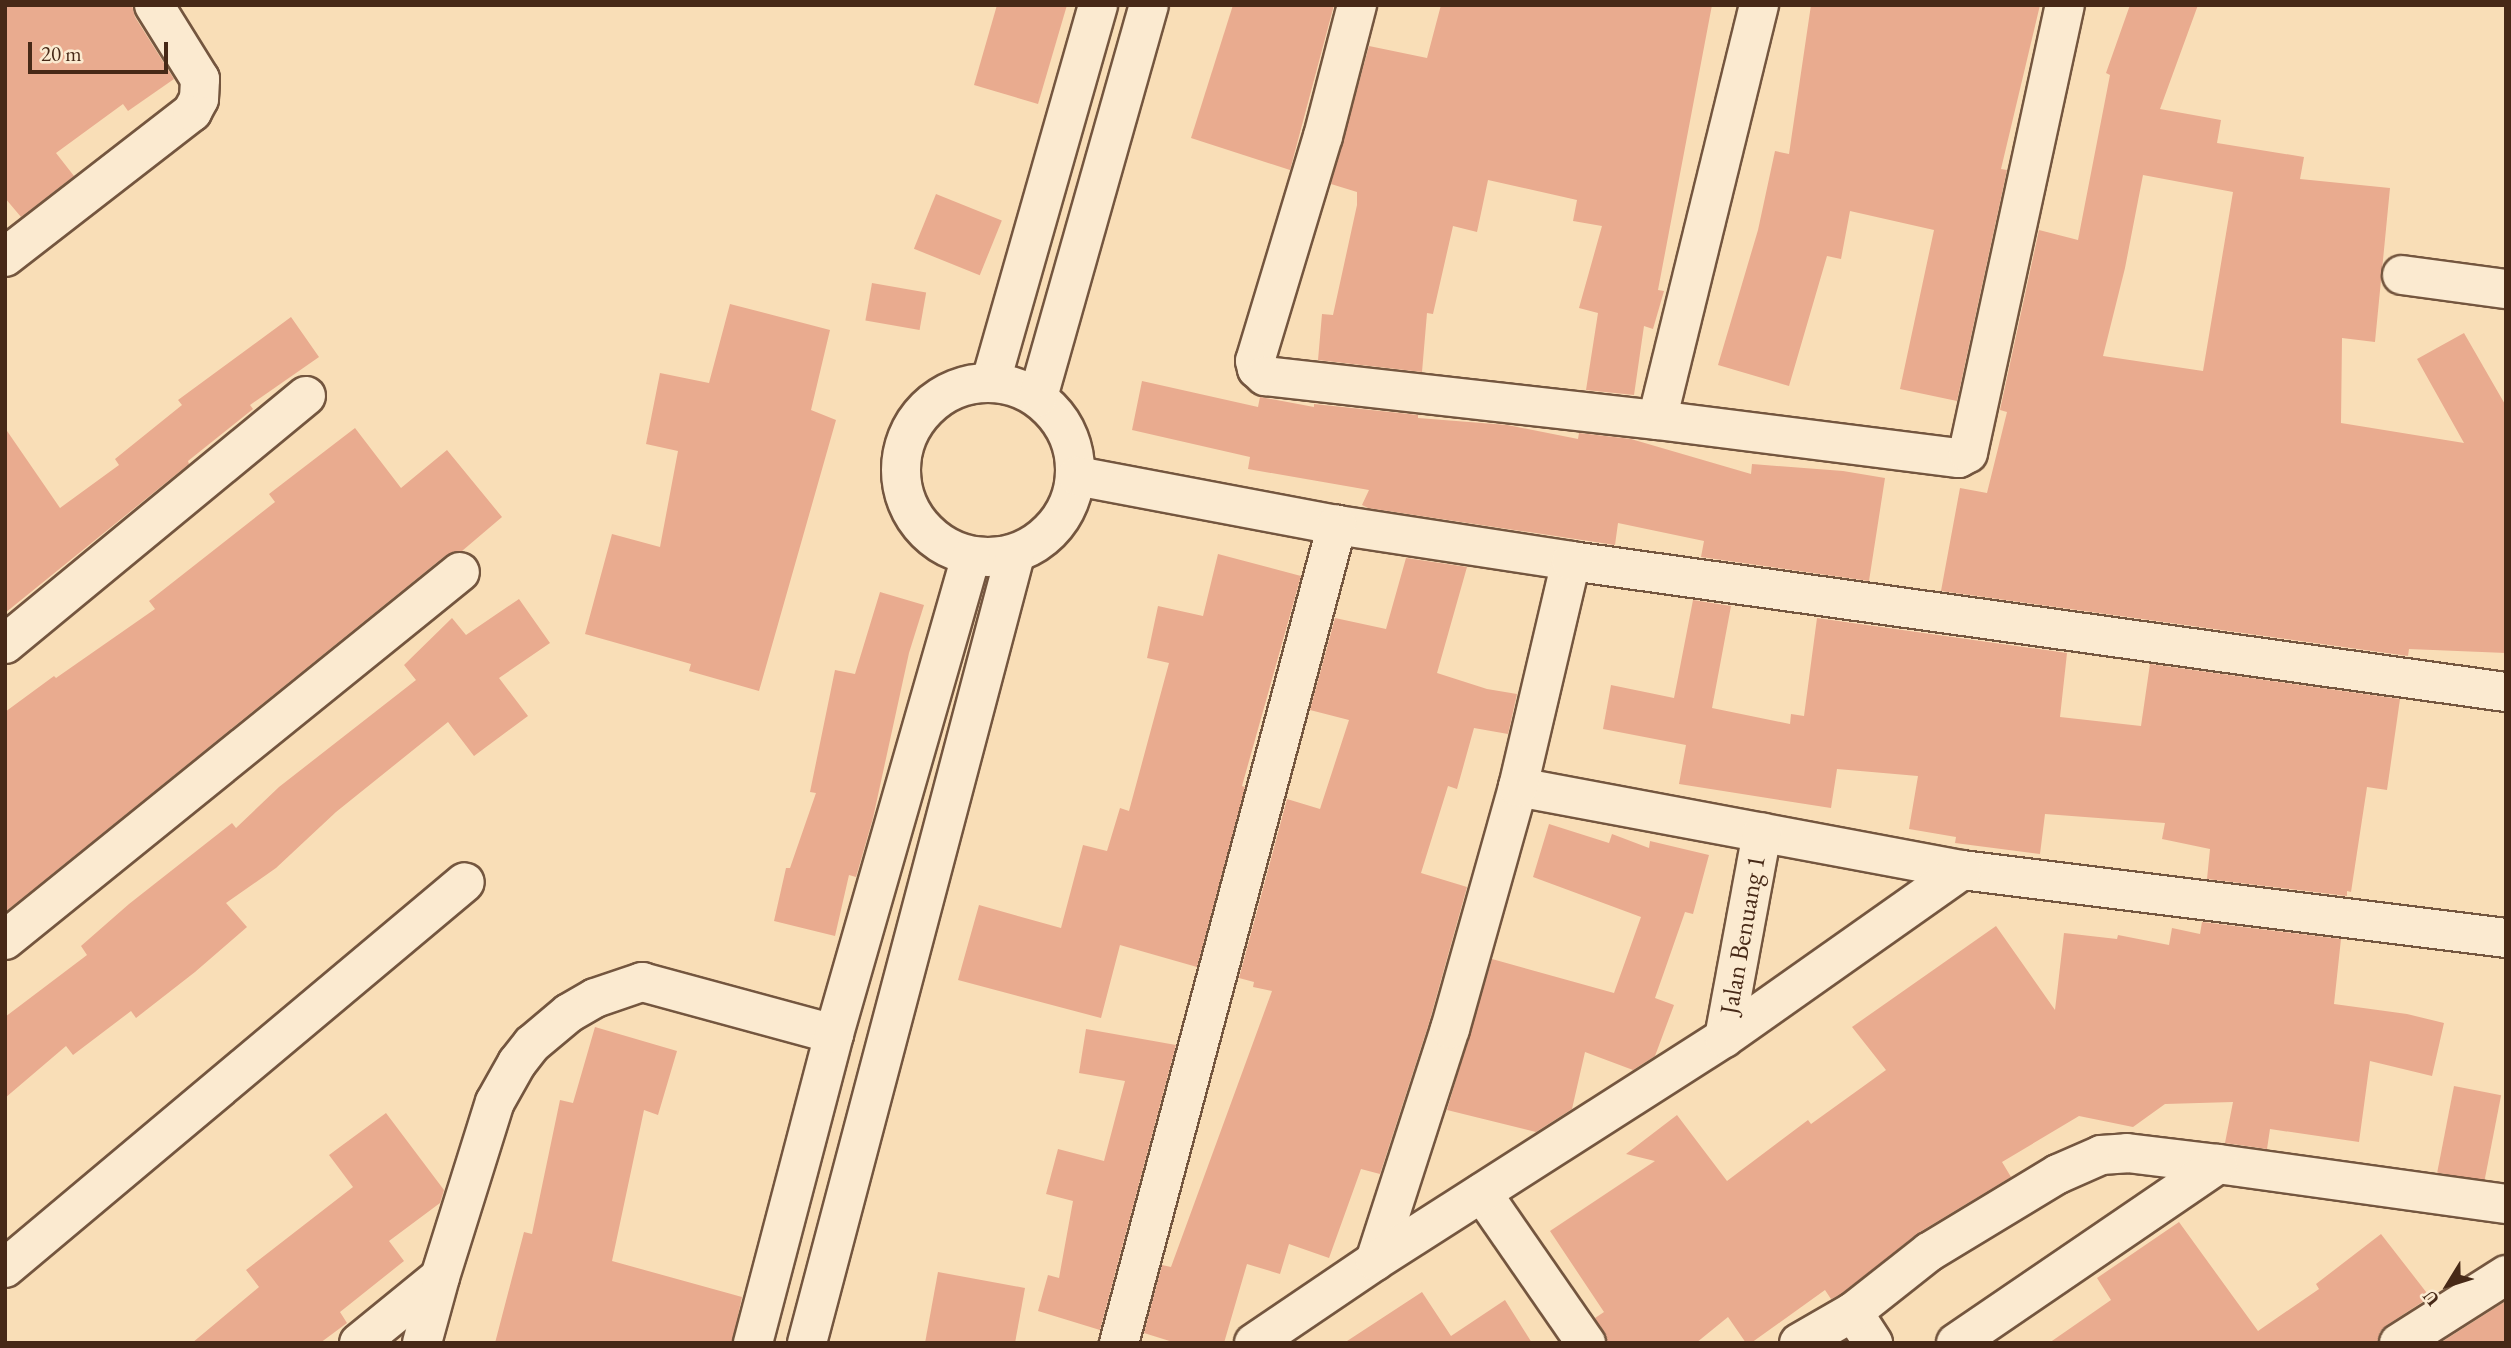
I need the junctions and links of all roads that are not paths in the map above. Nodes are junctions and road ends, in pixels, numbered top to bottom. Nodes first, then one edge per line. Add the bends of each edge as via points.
1 (154, 5) edge
2 (1098, 5) edge
3 (1149, 5) edge
4 (1357, 5) edge
5 (1759, 5) edge
6 (2065, 5) edge
7 (5, 257) edge
8 (2402, 275) dead end
9 (2506, 289) edge
10 (991, 381) junction
11 (306, 396) dead end
12 (1038, 397) junction
13 (1657, 420) junction
14 (1077, 477) junction
15 (1337, 525) junction
16 (1015, 555) junction
17 (971, 557) junction
18 (1571, 561) junction
19 (460, 572) dead end
20 (5, 644) edge
21 (2506, 692) edge
22 (1518, 787) junction
23 (1762, 832) junction
24 (1962, 870) junction
25 (464, 881) dead end
26 (2506, 938) edge
27 (5, 940) edge
28 (834, 1034) junction
29 (1724, 1038) junction
30 (2218, 1164) junction
31 (1482, 1193) junction
32 (2506, 1204) edge
33 (1375, 1261) junction
34 (5, 1268) edge
35 (2506, 1275) edge
36 (440, 1277) junction
37 (1853, 1311) junction
38 (1297, 1331) edge
39 (359, 1343) edge
40 (422, 1343) edge
41 (753, 1343) edge
42 (807, 1343) edge
43 (1119, 1343) edge
44 (1254, 1343) edge
45 (1586, 1343) edge
46 (1799, 1343) edge
47 (1873, 1343) edge
48 (1956, 1343) edge
49 (2399, 1343) edge

1 - 7 street via 200,79 200,99 192,112
2 - 10 street
3 - 12 street
4 - 13 street via 1255,361 1257,369 1265,376
5 - 13 street
6 - 13 street via 1968,453 1959,458
8 - 9 street
10 - 12 street
10 - 17 street via 954,388 923,409 904,441 900,478 911,514 937,542
11 - 20 street
12 - 14 street via 1060,418 1073,446
14 - 15 street
14 - 16 street via 1067,510 1046,538
15 - 18 street
15 - 43 street
16 - 17 street
16 - 42 street
17 - 28 street
18 - 21 street
18 - 22 street
19 - 27 street
22 - 23 street
22 - 33 street via 1450,1029
23 - 24 street
23 - 29 street, Jalan Benuang 1
24 - 26 street
24 - 29 street
25 - 34 street
28 - 36 street via 642,982 595,998 569,1013 532,1044 495,1102
28 - 41 street
29 - 31 street
30 - 32 street
30 - 37 street via 2127,1153 2101,1155 2058,1174 1929,1252
30 - 48 street
31 - 33 street
31 - 45 street
33 - 38 street
35 - 49 street
36 - 39 street
36 - 40 street
37 - 46 street
37 - 47 street
38 - 44 street

